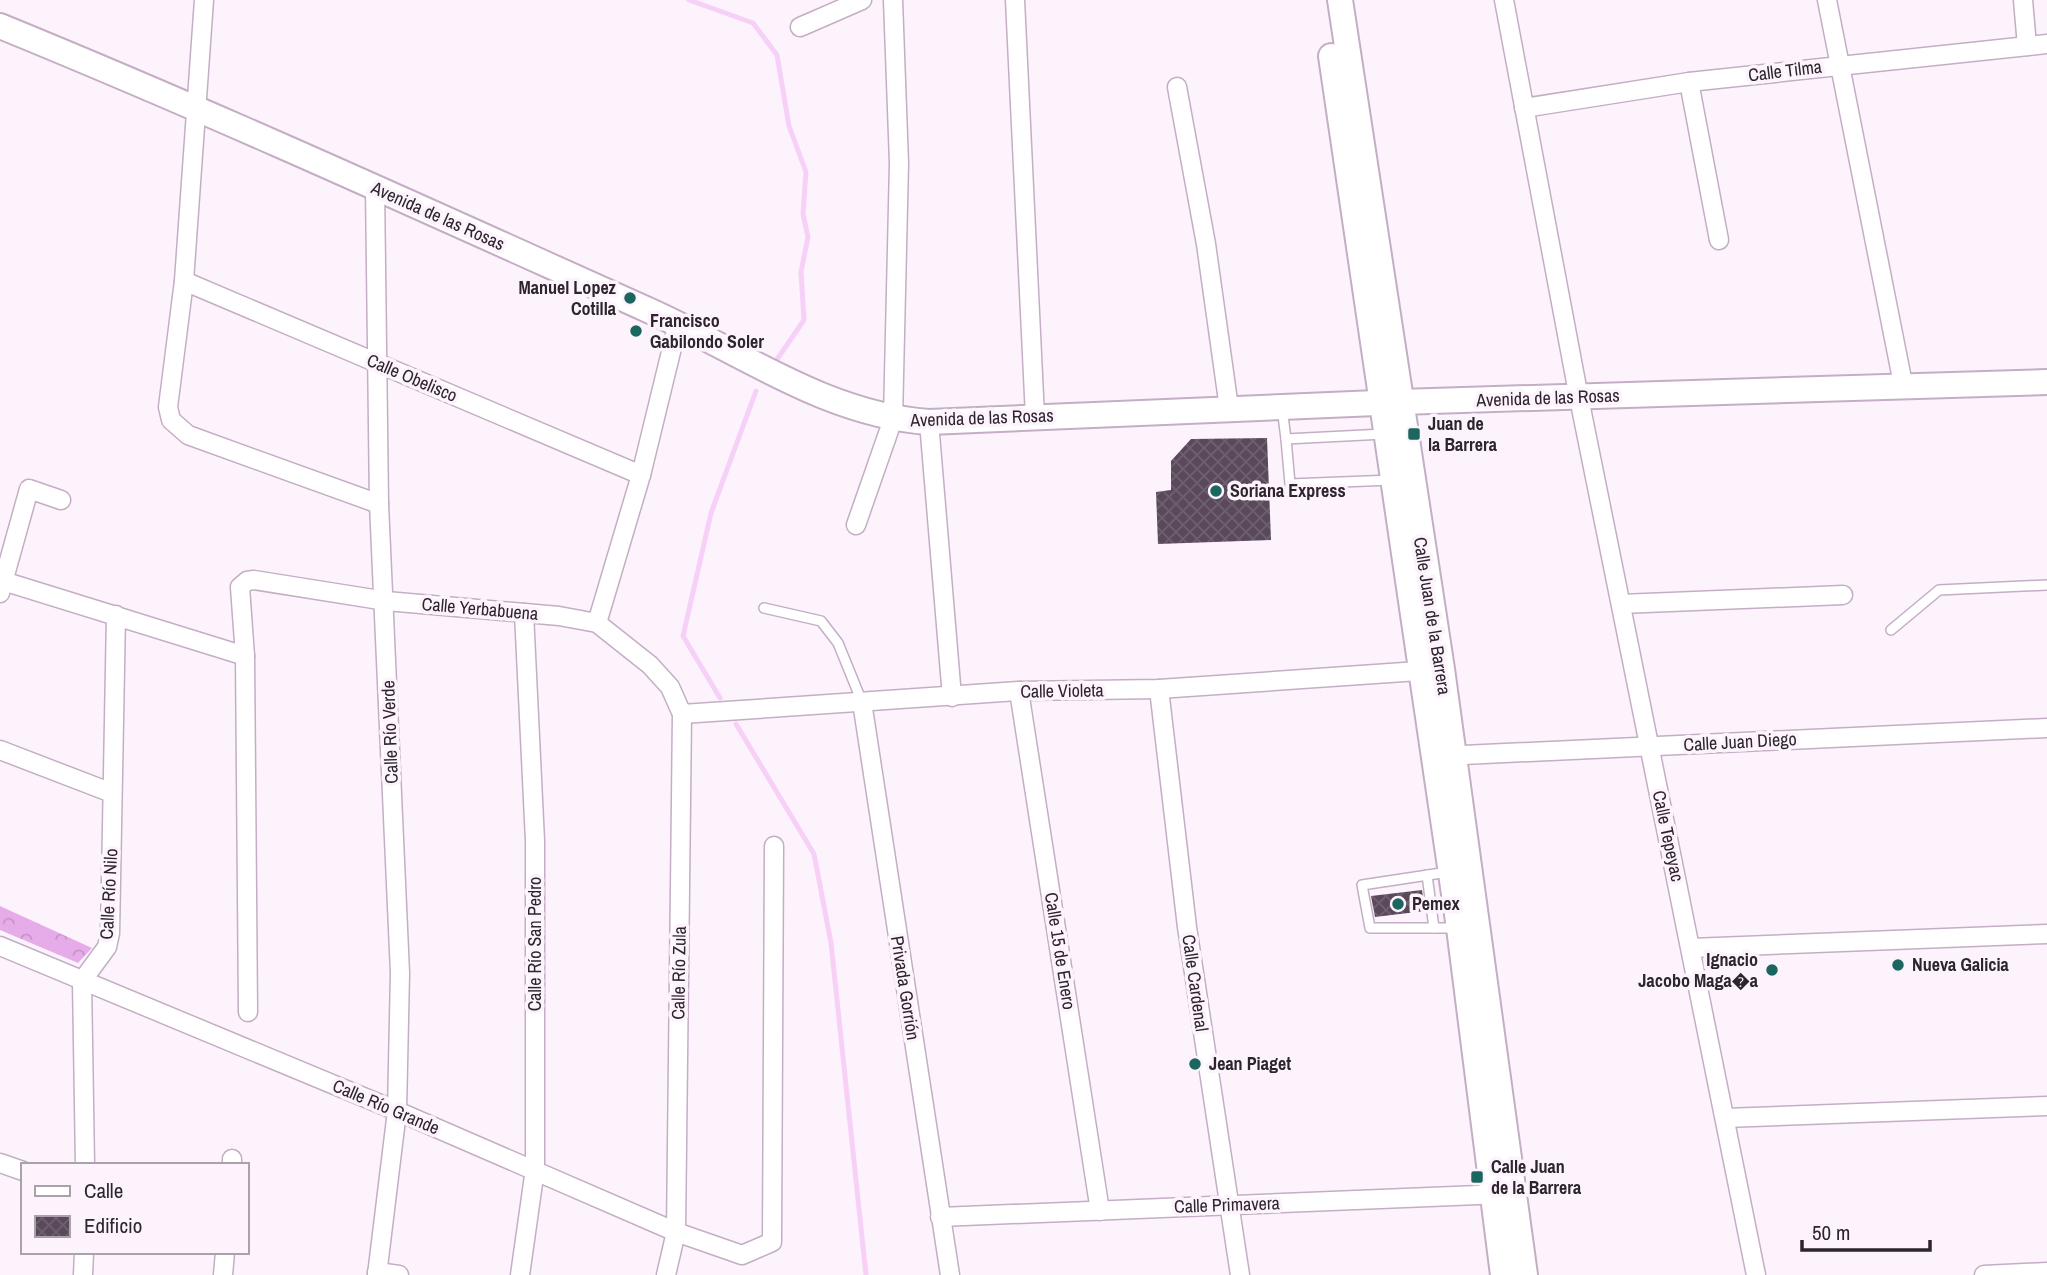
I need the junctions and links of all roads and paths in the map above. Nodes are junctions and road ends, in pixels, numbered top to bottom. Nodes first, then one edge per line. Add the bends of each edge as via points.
1 (204, 0) edge
2 (862, 0) edge
3 (893, 0) edge
4 (1015, 0) edge
5 (1323, 0) edge
6 (1340, 0) edge
7 (1346, 0) edge
8 (1504, 0) edge
9 (1828, 0) edge
10 (2023, 0) edge
11 (0, 26) edge
12 (800, 27) dead end
13 (2047, 44) edge
14 (2027, 46) junction
15 (1839, 65) junction
16 (1689, 82) junction
17 (1177, 87) dead end
18 (198, 107) junction
19 (1524, 108) junction
20 (375, 188) junction
21 (1720, 240) dead end
22 (184, 281) junction
23 (678, 323) junction
24 (377, 363) junction
25 (1903, 384) junction
26 (2046, 385) edge
27 (1579, 398) junction
28 (1389, 402) junction
29 (1282, 406) junction
30 (1230, 408) junction
31 (1035, 416) junction
32 (893, 419) junction
33 (929, 422) junction
34 (1394, 433) junction
35 (1286, 439) junction
36 (641, 475) junction
37 (1402, 480) junction
38 (61, 500) dead end
39 (379, 504) junction
40 (856, 525) dead end
41 (1, 584) edge
42 (2047, 585) edge
43 (1843, 596) dead end
44 (386, 601) junction
45 (1621, 604) junction
46 (764, 608) dead end
47 (524, 613) junction
48 (116, 615) junction
49 (597, 623) junction
50 (1891, 630) dead end
51 (245, 656) junction
52 (1432, 670) junction
53 (1159, 689) junction
54 (1019, 691) junction
55 (952, 697) junction
56 (862, 702) junction
57 (682, 714) junction
58 (2047, 728) edge
59 (1649, 746) junction
60 (0, 750) edge
61 (1443, 756) junction
62 (112, 793) junction
63 (774, 846) dead end
64 (1450, 883) junction
65 (1434, 928) junction
66 (1459, 928) junction
67 (2047, 934) edge
68 (0, 947) edge
69 (1690, 948) junction
70 (82, 981) junction
71 (248, 1012) dead end
72 (2047, 1106) edge
73 (397, 1111) junction
74 (1724, 1118) junction
75 (0, 1163) edge
76 (85, 1163) edge
77 (21, 1170) edge
78 (535, 1170) junction
79 (1502, 1194) junction
80 (1227, 1205) junction
81 (1100, 1211) junction
82 (940, 1217) junction
83 (677, 1232) junction
84 (84, 1254) edge
85 (225, 1254) edge
86 (2047, 1272) edge
87 (377, 1273) edge
88 (83, 1275) edge
89 (223, 1275) edge
90 (399, 1275) edge
91 (520, 1275) edge
92 (666, 1275) edge
93 (950, 1275) edge
94 (1240, 1275) edge
95 (1503, 1275) edge
96 (1525, 1275) edge
97 (1756, 1275) edge
98 (1984, 1275) edge

1 - 18 street
2 - 12 street
3 - 32 street via 900,163
4 - 31 street
5 - 28 street, Calle Juan de la Barrera
6 - 7 lane
6 - 28 street, Calle Juan de la Barrera
8 - 19 street, Calle Tepeyac
9 - 15 street
10 - 14 street
11 - 18 street, Avenida de las Rosas
13 - 14 street, Calle Tilma
14 - 15 street, Calle Tilma
15 - 16 street, Calle Tilma
15 - 25 street
16 - 19 street, Calle Tilma
16 - 21 street
17 - 30 street
18 - 20 street, Avenida de las Rosas
18 - 22 street
19 - 27 street, Calle Tepeyac
20 - 23 street, Avenida de las Rosas
20 - 24 street, Calle Río Verde
22 - 24 street, Calle Obelisco
22 - 39 street via 168,407 177,429
23 - 32 street, Avenida de las Rosas via 838,403
23 - 36 street
24 - 36 street, Calle Obelisco
24 - 39 street, Calle Río Verde
25 - 26 street, Avenida de las Rosas
25 - 27 street, Avenida de las Rosas
27 - 28 street, Avenida de las Rosas
27 - 45 street, Calle Tepeyac
28 - 29 street, Avenida de las Rosas
28 - 34 street, Calle Juan de la Barrera
29 - 30 street, Avenida de las Rosas
29 - 35 lane
30 - 31 street, Avenida de las Rosas
31 - 33 street, Avenida de las Rosas
32 - 33 street, Avenida de las Rosas
32 - 40 street
33 - 55 street
34 - 35 lane
34 - 37 street, Calle Juan de la Barrera
35 - 37 lane via 1290,484
36 - 49 street
37 - 52 street, Calle Juan de la Barrera
38 - 41 street via 29,489
39 - 44 street, Calle Río Verde
41 - 48 street
42 - 50 lane via 1939,590
43 - 45 street
44 - 47 street, Calle Yerbabuena
44 - 51 street, Calle Yerbabuena via 247,581 240,587
44 - 73 street, Calle Río Verde via 400,973
45 - 59 street, Calle Tepeyac
46 - 56 lane via 821,621 838,643
47 - 49 street, Calle Yerbabuena
47 - 78 street, Calle Río San Pedro via 535,841
48 - 51 street
48 - 62 street, Calle Río Nilo
49 - 57 street via 650,665 670,687
51 - 71 street
52 - 53 street, Calle Violeta
52 - 61 street, Calle Juan de la Barrera
53 - 54 street, Calle Violeta
53 - 80 street, Calle Cardenal
54 - 55 street, Calle Violeta
54 - 81 street, Calle 15 de Enero
55 - 56 street, Calle Violeta
56 - 57 street, Calle Violeta
56 - 82 street, Privada Gorrión
57 - 83 street, Calle Río Zula
58 - 59 street, Calle Juan Diego
59 - 61 street, Calle Juan Diego
59 - 69 street, Calle Tepeyac
60 - 62 street
61 - 64 street, Calle Juan de la Barrera
62 - 70 street, Calle Río Nilo via 110,933 107,947
63 - 83 street, Calle Río Grande via 772,1242 742,1255
64 - 65 lane
64 - 65 lane via 1362,885 1370,929
64 - 66 street, Calle Juan de la Barrera
64 - 79 street, Calle Juan de la Barrera
65 - 66 lane
66 - 79 street, Calle Juan de la Barrera
67 - 69 street
68 - 70 street, Calle Río Grande
69 - 74 street, Calle Tepeyac
70 - 73 street, Calle Río Grande
70 - 76 street
72 - 74 street
73 - 78 street, Calle Río Grande
73 - 87 street, Calle Río Verde
74 - 97 street, Calle Tepeyac
75 - 77 street
78 - 83 street, Calle Río Grande
78 - 91 street, Calle Río San Pedro
79 - 80 street, Calle Primavera
79 - 95 street, Calle Juan de la Barrera
79 - 96 street, Calle Juan de la Barrera
80 - 81 street, Calle Primavera
80 - 94 street, Calle Cardenal
81 - 82 street, Calle Primavera
82 - 93 street, Privada Gorrión
83 - 92 street, Calle Río Zula
84 - 88 street
85 - 89 street
86 - 98 street
87 - 90 street

